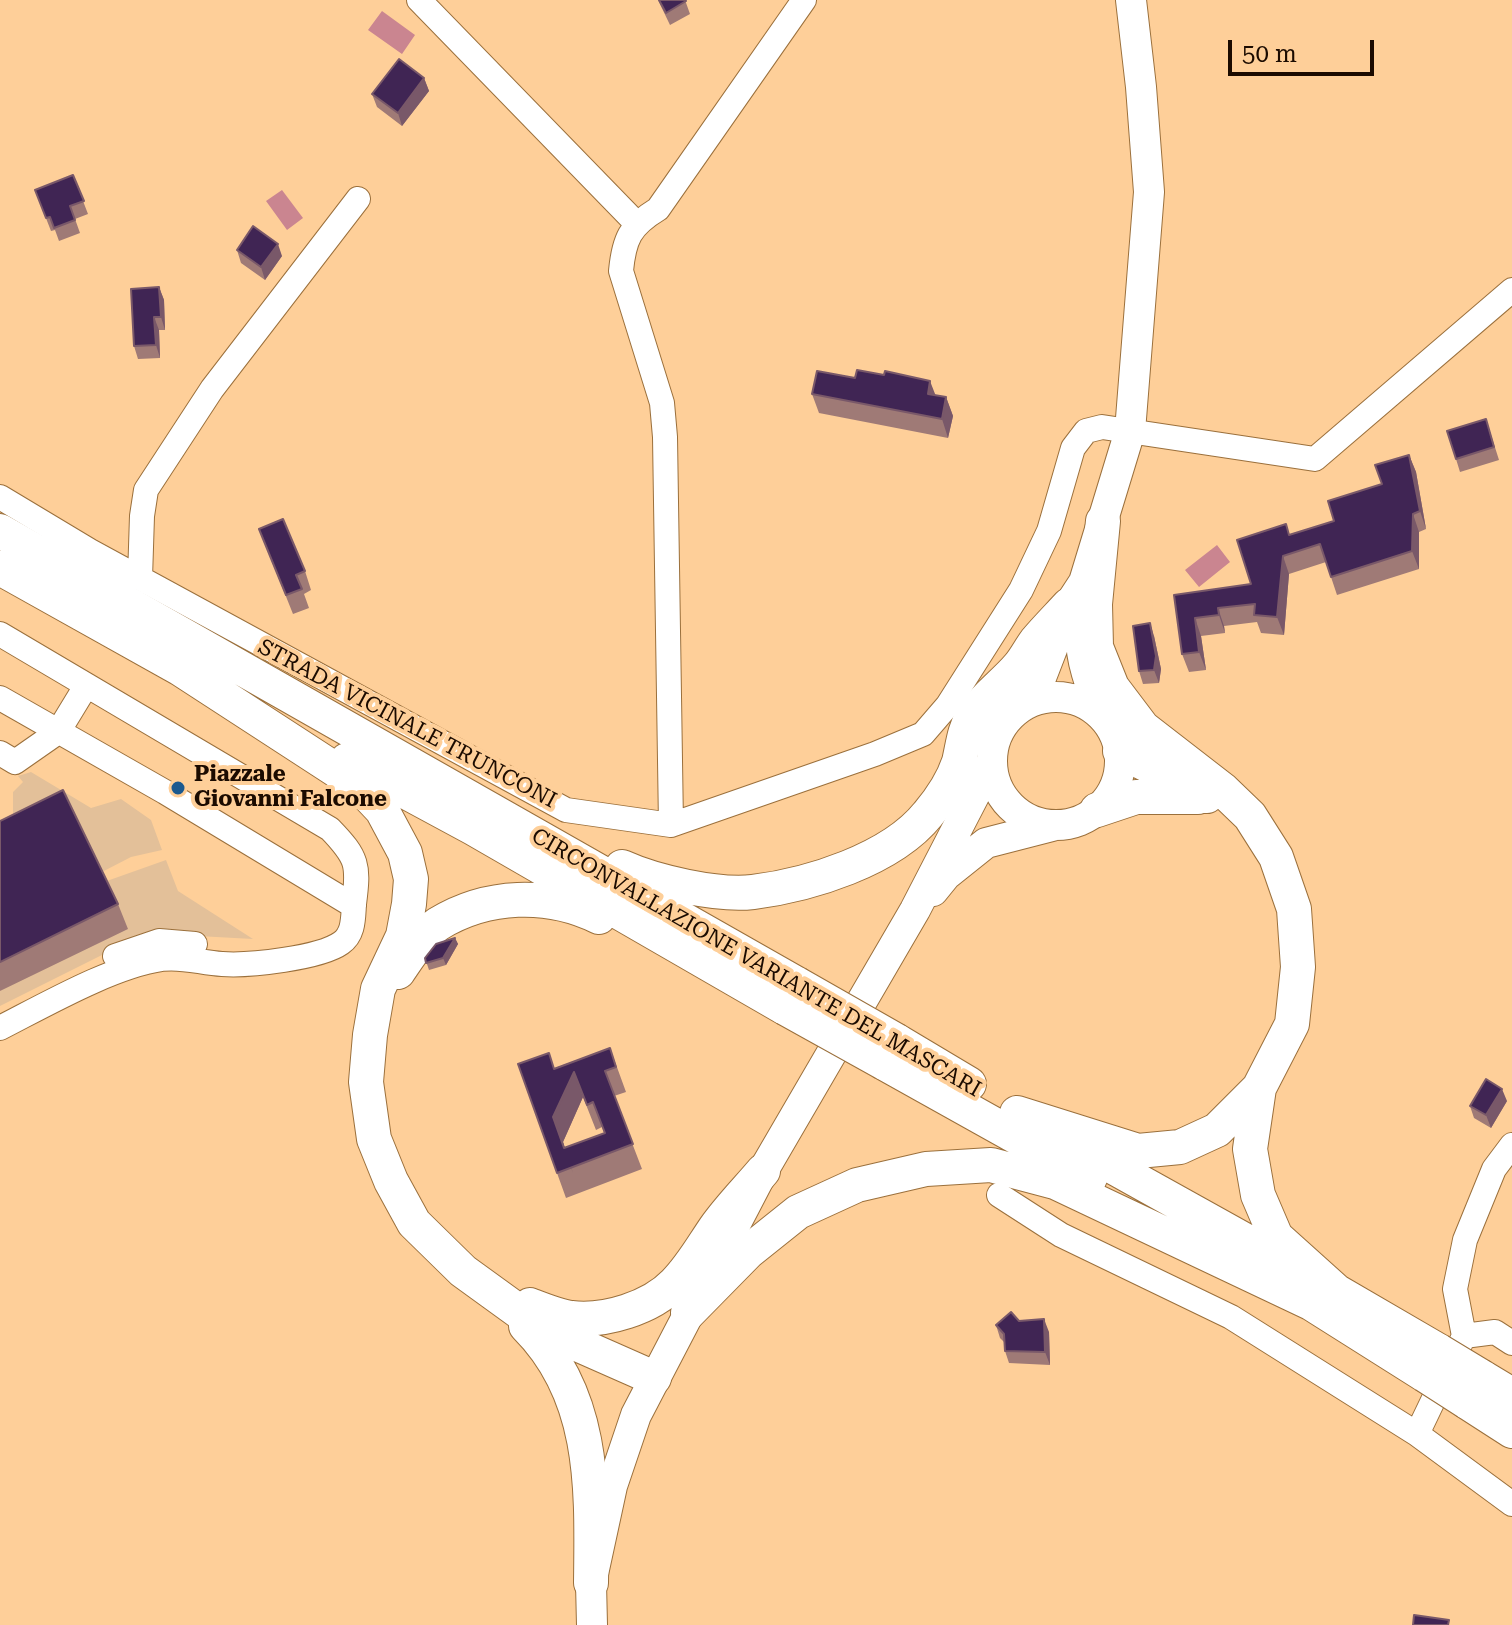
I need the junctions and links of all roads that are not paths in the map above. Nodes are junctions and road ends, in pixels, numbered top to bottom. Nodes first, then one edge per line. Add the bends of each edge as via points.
1 (419, 0) edge
2 (804, 0) edge
3 (1131, 0) edge
4 (358, 199) dead end
5 (636, 223) junction
6 (1512, 290) edge
7 (1130, 431) junction
8 (0, 497) edge
9 (1103, 521) junction
10 (0, 531) edge
11 (0, 568) edge
12 (140, 578) junction
13 (1076, 593) junction
14 (0, 597) edge
15 (87, 618) junction
16 (0, 634) edge
17 (176, 666) junction
18 (86, 686) junction
19 (0, 698) edge
20 (1023, 706) junction
21 (1103, 716) junction
22 (58, 732) junction
23 (1120, 751) junction
24 (0, 753) edge
25 (992, 761) junction
26 (1214, 800) junction
27 (479, 804) junction
28 (1097, 810) junction
29 (671, 825) junction
30 (1059, 825) junction
31 (1276, 857) junction
32 (354, 906) junction
33 (915, 910) junction
34 (352, 930) junction
35 (791, 996) junction
36 (0, 1011) edge
37 (375, 1014) junction
38 (0, 1028) edge
39 (891, 1052) junction
40 (1259, 1088) junction
41 (1017, 1113) junction
42 (1512, 1145) edge
43 (763, 1171) junction
44 (999, 1195) dead end
45 (489, 1289) junction
46 (1328, 1300) junction
47 (688, 1313) junction
48 (1512, 1343) edge
49 (1443, 1354) junction
50 (654, 1378) junction
51 (1474, 1389) junction
52 (1512, 1395) edge
53 (1512, 1431) edge
54 (1417, 1434) junction
55 (1512, 1504) edge
56 (591, 1583) junction
57 (592, 1625) edge

1 - 5 street
2 - 5 street via 658,209
3 - 7 main road via 1149,192
4 - 12 street via 212,389 146,490
5 - 29 street via 621,271 662,403
6 - 7 street via 1315,459
7 - 9 main road
7 - 29 street, STRADA VICINALE TRUNCONI via 1086,431 1073,448 1049,531 1021,590 948,705 923,734
8 - 12 street, STRADA VICINALE TRUNCONI
9 - 13 main road
9 - 31 highway via 1096,647 1112,687 1143,728 1250,816
10 - 27 highway, CIRCONVALLAZIONE VARIANTE DEL MASCARI
11 - 15 highway, CIRCONVALLAZIONE VARIANTE DEL MASCARI
12 - 29 street, STRADA VICINALE TRUNCONI via 566,810
13 - 20 main road via 1044,671
13 - 21 main road via 1080,645
13 - 27 highway via 971,718 959,762 927,816 858,864 750,892 680,886 633,872
14 - 15 highway
15 - 17 highway, CIRCONVALLAZIONE VARIANTE DEL MASCARI
16 - 18 street
17 - 35 highway, CIRCONVALLAZIONE VARIANTE DEL MASCARI
17 - 37 highway via 336,770 366,793 395,832 411,879 409,904 403,936 378,989
18 - 22 street
18 - 32 street via 330,829 348,847 358,873
19 - 22 street
20 - 21 main road via 1061,697 1083,702
20 - 25 main road via 1000,730
21 - 23 main road
22 - 24 street via 15,762
22 - 32 street
23 - 26 highway
23 - 28 main road via 1119,777
25 - 30 main road via 999,789 1018,812
25 - 33 main road
26 - 28 highway via 1136,797
26 - 31 highway
27 - 35 highway, CIRCONVALLAZIONE VARIANTE DEL MASCARI
28 - 30 main road
30 - 33 main road via 986,843 946,875
31 - 40 highway via 1294,909 1298,967 1292,1024
32 - 34 street
33 - 43 main road
34 - 36 street via 255,949 159,941 54,982
34 - 38 street via 342,943 271,962 164,958 135,965
35 - 37 highway via 581,909 526,898 478,905 436,925 394,978
35 - 39 highway, CIRCONVALLAZIONE VARIANTE DEL MASCARI, bridge
37 - 45 highway via 366,1082 382,1161 420,1230
39 - 41 highway, CIRCONVALLAZIONE VARIANTE DEL MASCARI
39 - 46 highway, CIRCONVALLAZIONE VARIANTE DEL MASCARI
40 - 41 highway via 1217,1130 1180,1147 1138,1151
40 - 46 highway via 1250,1149 1258,1195 1276,1237
41 - 46 highway, CIRCONVALLAZIONE VARIANTE DEL MASCARI
42 - 49 street via 1494,1169 1465,1240
43 - 45 highway via 673,1285 633,1309 593,1319 570,1318
43 - 47 main road
44 - 54 street via 1061,1235 1231,1317
45 - 50 highway via 543,1329
45 - 56 highway via 546,1346 582,1423 592,1516
46 - 47 highway via 1055,1182 991,1165 926,1169 857,1185 798,1212 748,1252
46 - 49 highway, CIRCONVALLAZIONE VARIANTE DEL MASCARI
47 - 50 main road
48 - 49 street via 1495,1332
49 - 51 highway, CIRCONVALLAZIONE VARIANTE DEL MASCARI, bridge
49 - 54 street
50 - 56 main road via 623,1450
51 - 52 highway, CIRCONVALLAZIONE VARIANTE DEL MASCARI
51 - 53 highway, CIRCONVALLAZIONE VARIANTE DEL MASCARI
54 - 55 street
56 - 57 main road

